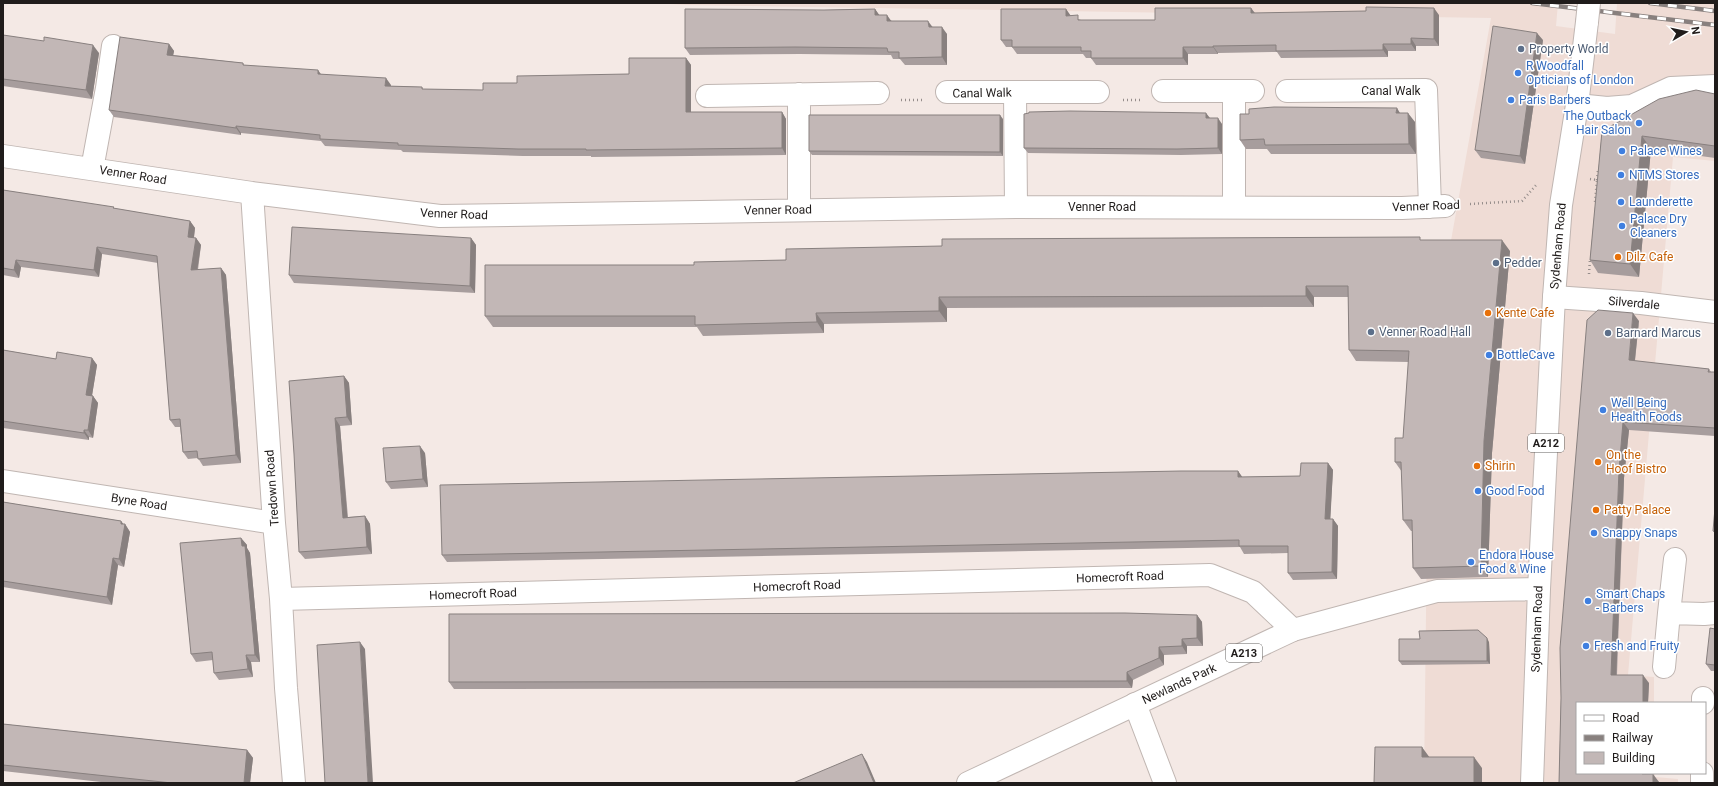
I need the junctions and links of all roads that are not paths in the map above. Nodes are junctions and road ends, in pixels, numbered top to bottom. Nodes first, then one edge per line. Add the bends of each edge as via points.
1 (1588, 13) edge
2 (113, 46) dead end
3 (1715, 86) edge
4 (1163, 91) road end
5 (1287, 91) dead end
6 (947, 92) road end
7 (1015, 92) junction
8 (1098, 92) road end
9 (798, 94) junction
10 (878, 94) road end
11 (707, 96) dead end
12 (1577, 105) junction
13 (3, 156) edge
14 (92, 169) junction
15 (252, 193) junction
16 (1234, 206) junction
17 (1438, 206) joint
18 (1016, 207) junction
19 (799, 210) junction
20 (1554, 297) junction
21 (1715, 312) edge
22 (3, 481) edge
23 (274, 523) junction
24 (1675, 559) dead end
25 (1539, 588) junction
26 (281, 599) junction
27 (1669, 613) junction
28 (1715, 613) edge
29 (1293, 630) junction
30 (1664, 667) dead end
31 (1135, 704) junction
32 (294, 783) edge
33 (968, 783) edge
34 (1165, 783) edge
35 (1532, 783) edge

1 - 12 street, Sydenham Road / A212
2 - 14 street
3 - 12 street via 1671,88 1632,106 1607,108
4 - 16 street via 1244,91
5 - 17 street, Canal Walk via 1426,90
6 - 7 street, Canal Walk
7 - 8 street, Canal Walk
7 - 18 street
9 - 10 street
9 - 11 street
9 - 19 street
12 - 20 street, Sydenham Road / A212 via 1561,205
13 - 14 street, Venner Road
14 - 15 street, Venner Road
15 - 19 street, Venner Road via 440,216
15 - 23 street, Tredown Road
16 - 17 street, Venner Road
16 - 18 street, Venner Road
18 - 19 street, Venner Road
20 - 21 street, Silverdale
20 - 25 street, Sydenham Road / A212
22 - 23 street, Byne Road
23 - 26 street, Tredown Road
24 - 27 street
25 - 29 street, Newlands Park / A213 via 1437,592
25 - 35 street, Sydenham Road / A212
26 - 29 street, Homecroft Road via 1210,575 1253,592
26 - 32 street, Tredown Road
27 - 28 street
27 - 30 street
29 - 31 street, Newlands Park / A213
31 - 33 street, Newlands Park / A213
31 - 34 street

